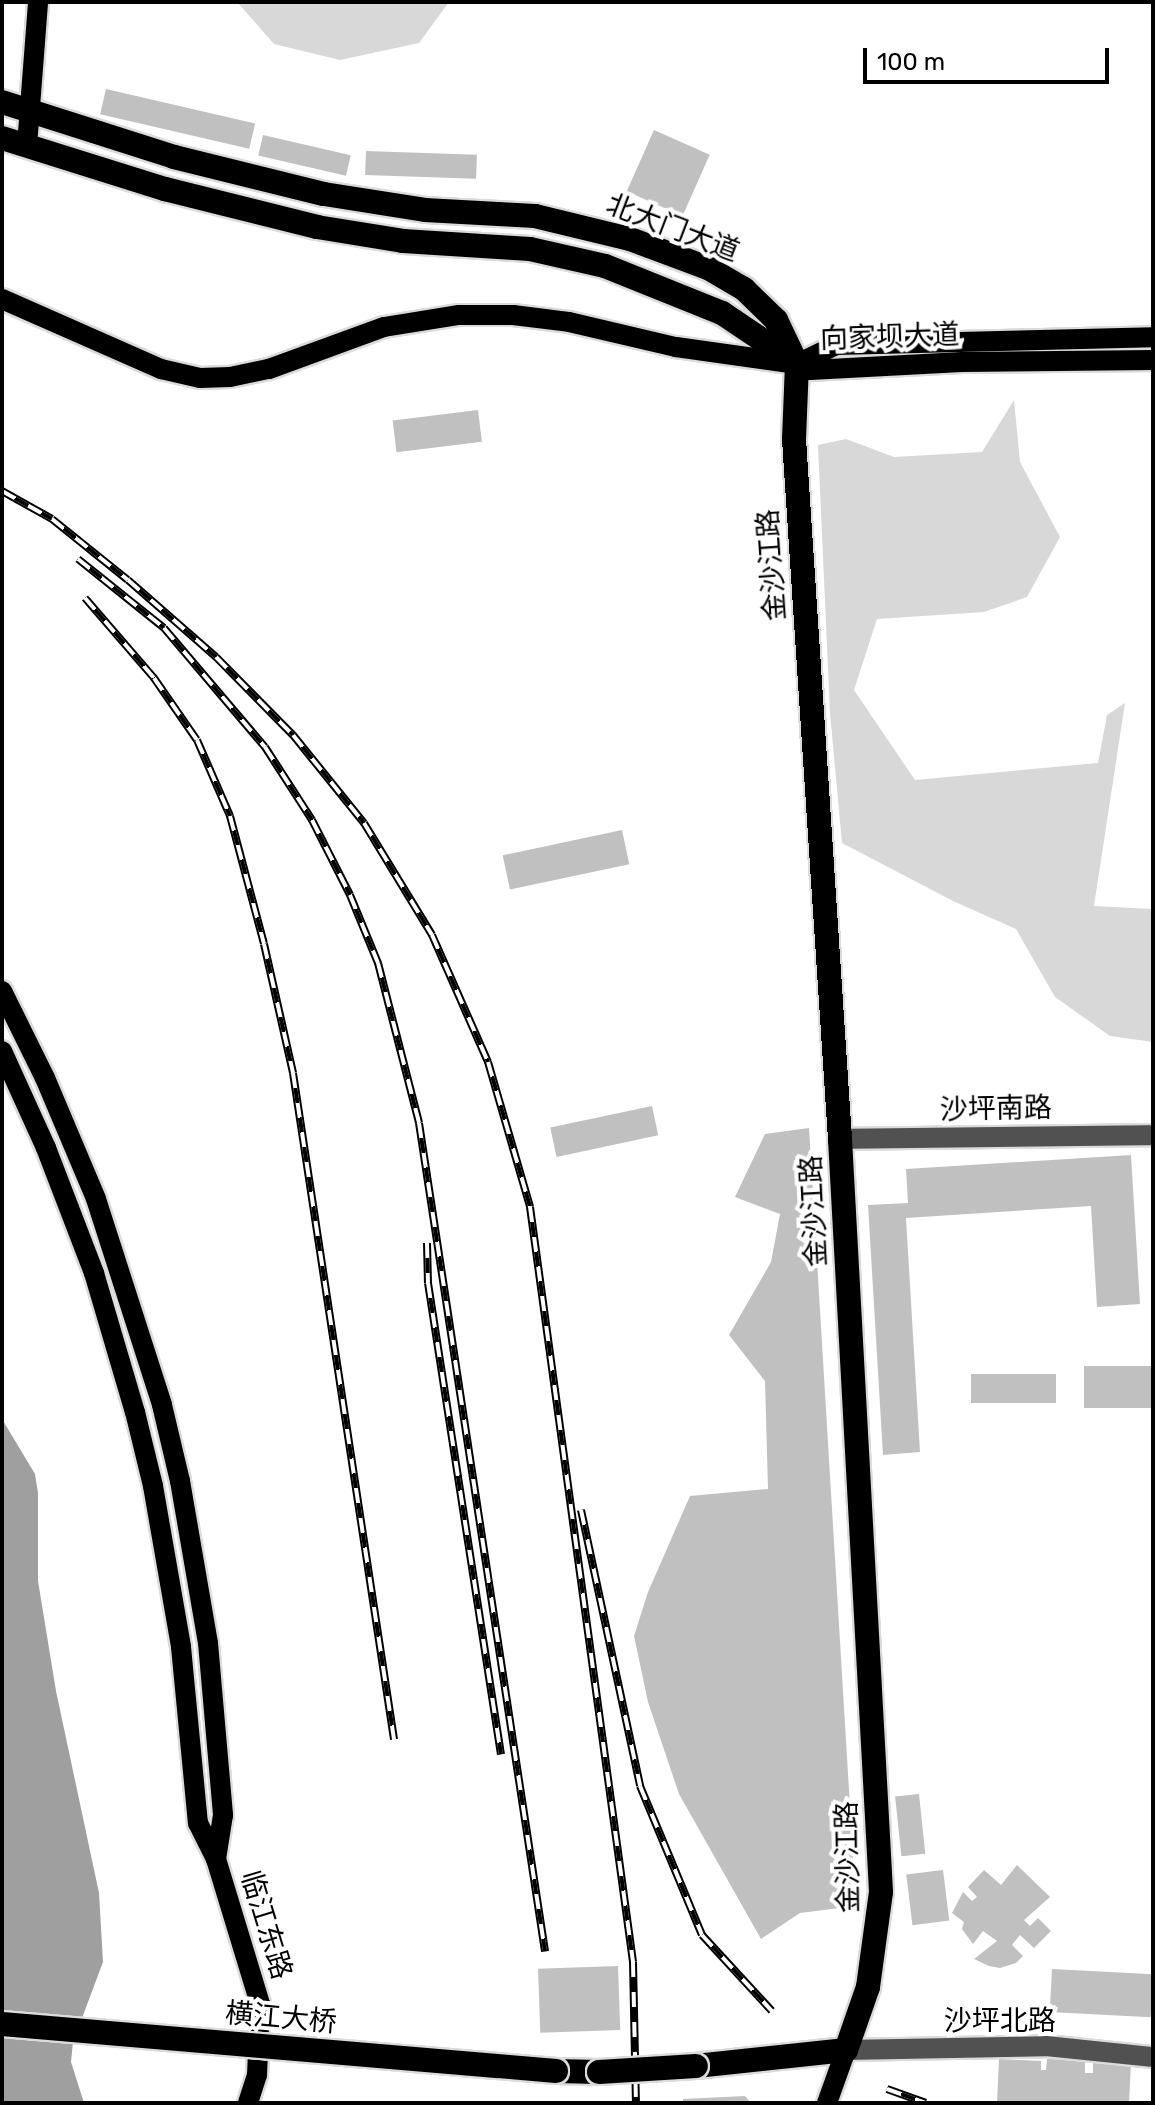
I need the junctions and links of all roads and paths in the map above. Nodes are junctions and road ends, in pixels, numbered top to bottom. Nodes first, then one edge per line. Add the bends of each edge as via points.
1 (38, 2) edge
2 (2, 102) edge
3 (30, 112) junction
4 (2, 138) edge
5 (27, 146) junction
6 (2, 299) edge
7 (1153, 337) edge
8 (1153, 360) edge
9 (797, 364) junction
10 (2, 991) edge
11 (2, 1051) edge
12 (1153, 1135) edge
13 (840, 1139) junction
14 (216, 1859) junction
15 (2, 2024) edge
16 (846, 2050) junction
17 (1153, 2057) edge
18 (248, 2103) edge
19 (827, 2103) edge

1 - 3 main road
2 - 3 highway, 北大门大道
3 - 5 main road
3 - 9 highway, 北大门大道 via 174,157 324,194 425,210 535,216 630,239 708,268 744,289 776,320
4 - 5 highway, 北大门大道
5 - 9 highway, 北大门大道 via 165,189 317,227 412,242 530,249 590,262 711,307
6 - 9 main road via 135,359 192,377 255,373 384,327 459,315 569,322 676,347
7 - 9 main road, 向家坝大道 via 836,345
8 - 9 main road, 向家坝大道 via 810,370
9 - 13 highway, 金沙江路 via 794,439
10 - 14 main road via 96,1199 162,1405 208,1643 223,1815
11 - 14 main road, 临江东路 via 71,1209 135,1412 181,1647 198,1823
12 - 13 street, 沙坪南路
13 - 16 highway, 金沙江路 via 881,1882 873,1966
14 - 18 main road, 临江东路 via 260,2004 257,2075
15 - 16 highway, 横江大桥, bridge via 556,2071 696,2066
16 - 17 street, 沙坪北路 via 1046,2046
16 - 19 main road

